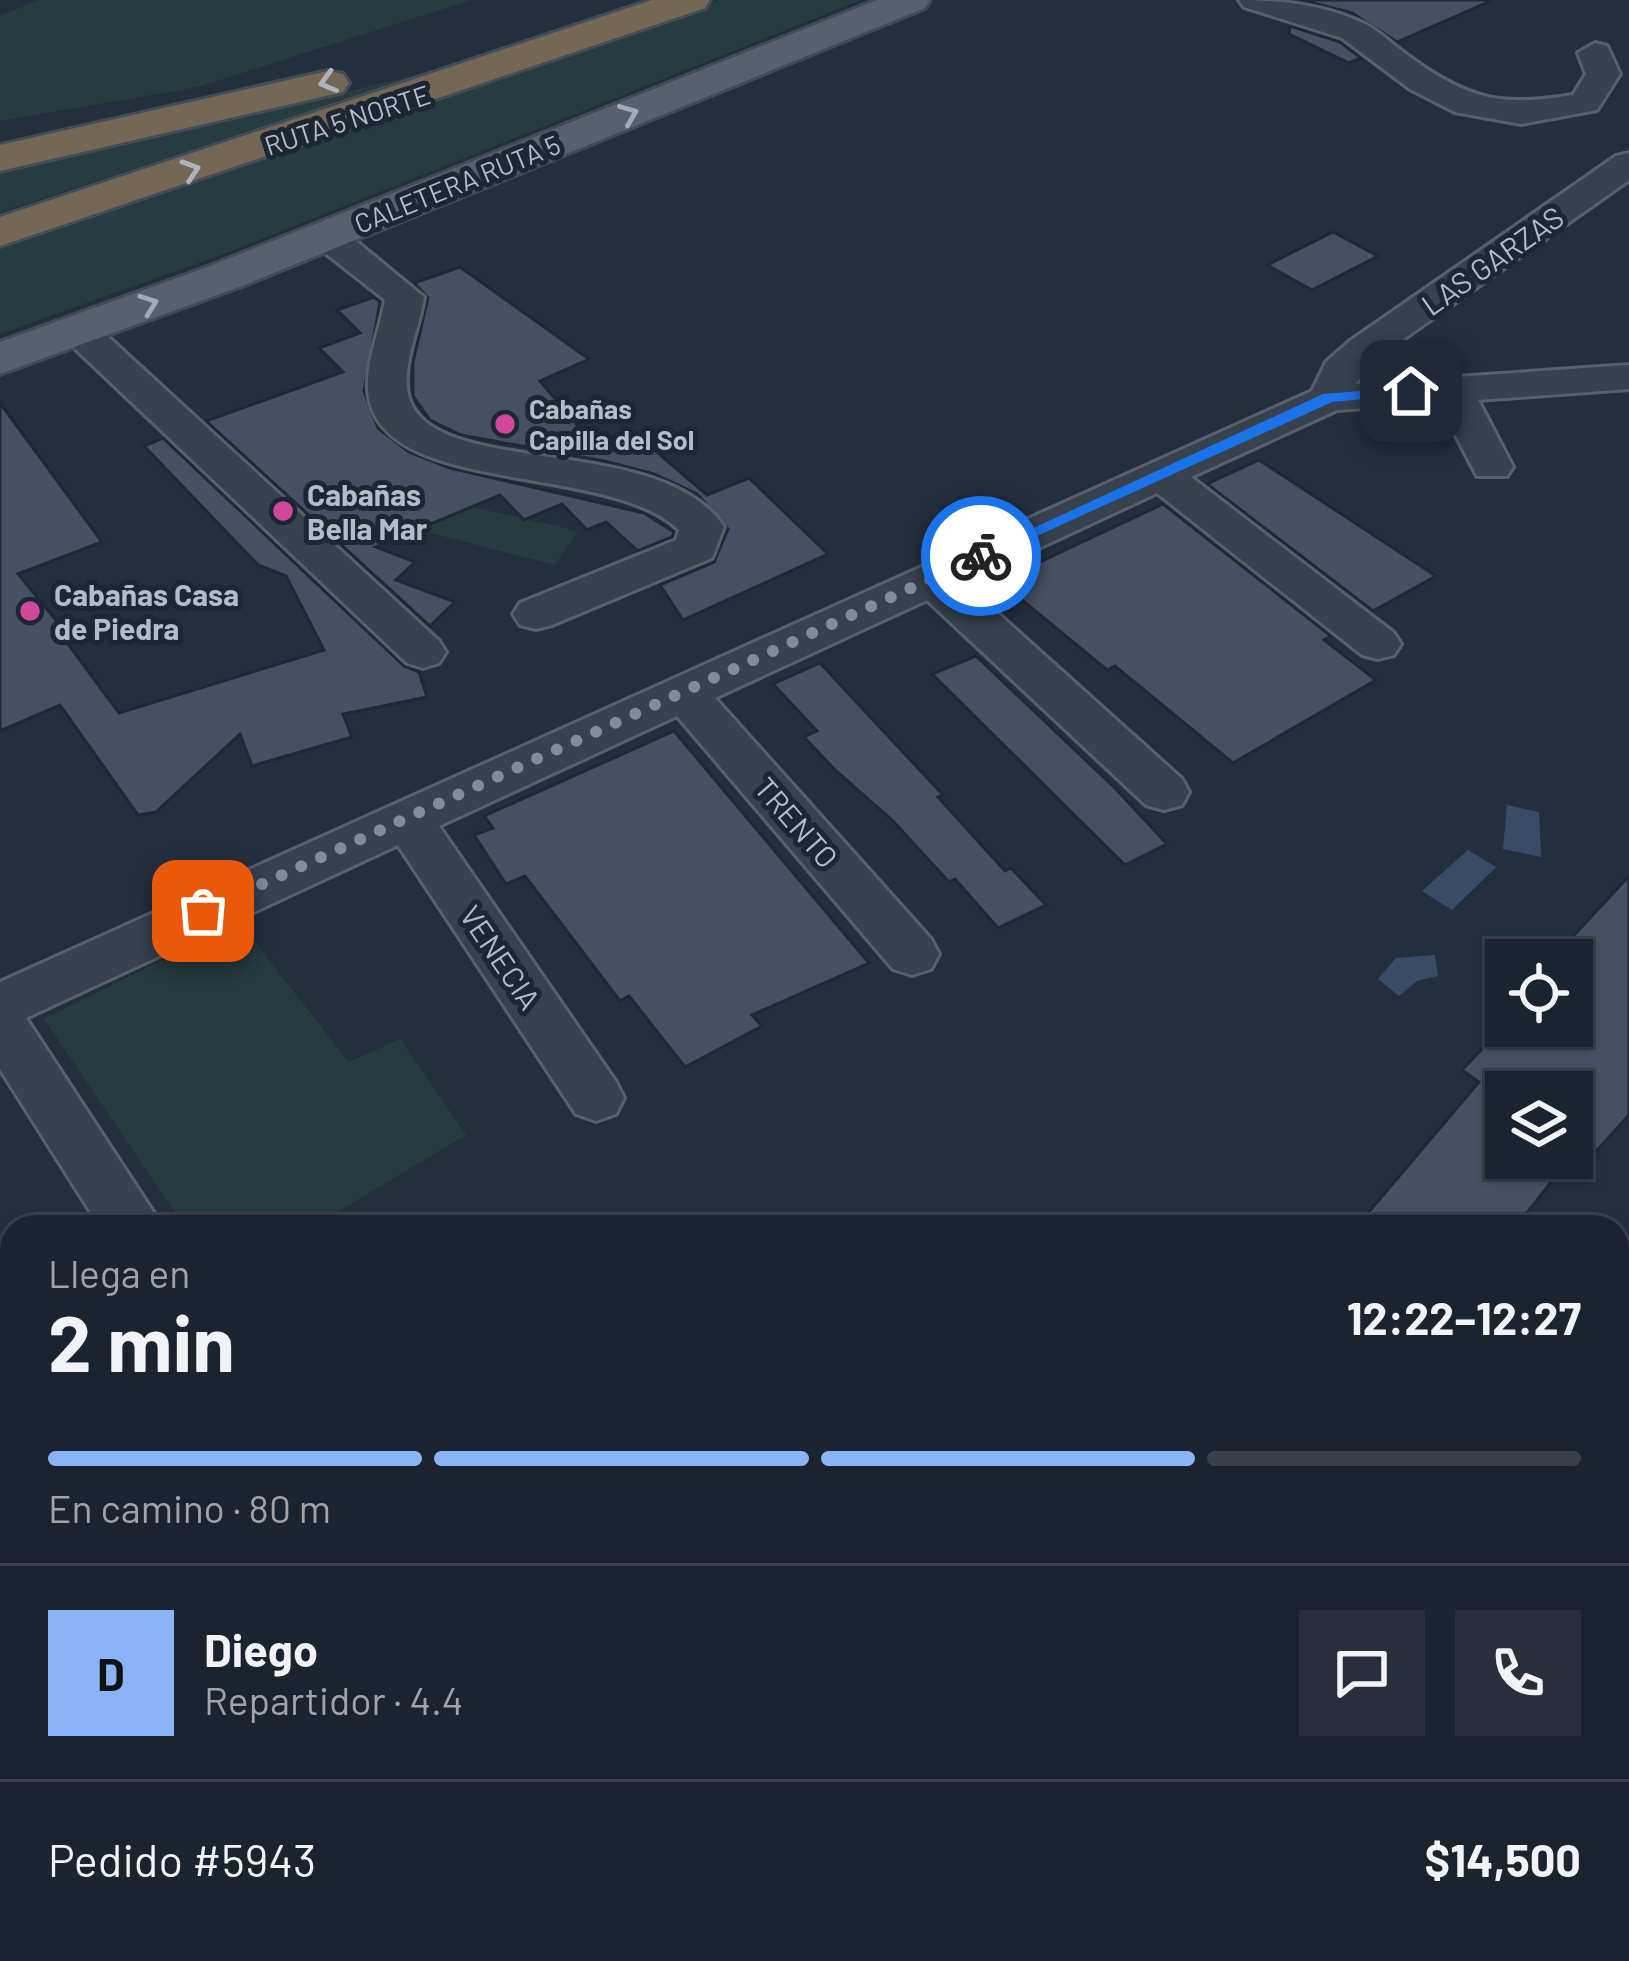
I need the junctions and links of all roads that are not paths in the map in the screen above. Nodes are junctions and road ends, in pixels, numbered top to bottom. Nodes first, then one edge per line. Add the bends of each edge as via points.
1 (601, 0) edge
2 (691, 0) edge
3 (911, 0) edge
4 (1255, 0) edge
5 (1595, 53) dead end
6 (0, 158) edge
7 (1628, 166) edge
8 (0, 232) edge
9 (327, 236) junction
10 (79, 331) junction
11 (0, 359) edge
12 (1629, 377) edge
13 (1452, 388) junction
14 (1329, 398) junction
15 (1492, 467) dead end
16 (1160, 474) junction
17 (932, 578) junction
18 (536, 614) dead end
19 (1378, 644) dead end
20 (424, 652) dead end
21 (682, 691) junction
22 (1164, 793) dead end
23 (406, 817) junction
24 (911, 954) dead end
25 (0, 1006) edge
26 (0, 1023) edge
27 (596, 1098) dead end
28 (125, 1215) edge

1 -> 6 highway, RUTA 5 NORTE via 312,87
8 -> 2 highway, RUTA 5 NORTE
9 -> 3 main road, CALETERA RUTA 5
4 - 5 street via 1353,31 1468,105 1522,114 1585,103 1603,74
7 - 14 street, LAS GARZAS via 1364,349 1340,371
10 -> 9 main road, CALETERA RUTA 5
9 - 18 street via 404,297 388,396 416,439 612,479 679,504 702,527 697,548
10 - 11 main road, CALETERA RUTA 5
10 - 20 street
12 - 13 street
13 - 14 street
13 - 15 street
14 - 16 street
16 - 17 street
16 - 19 street
17 - 21 street
17 - 22 street
21 - 23 street
21 - 24 street, TRENTO
23 - 25 street
23 - 27 street, VENECIA
26 - 28 street

